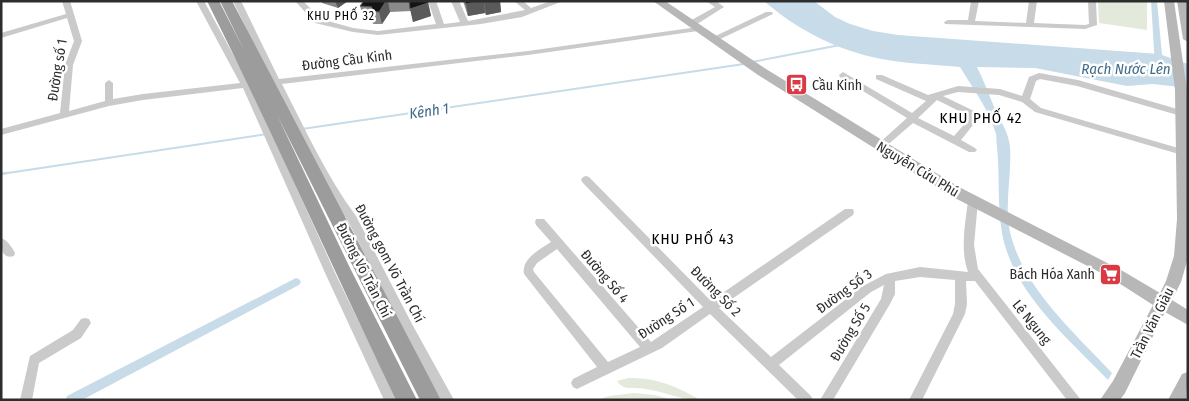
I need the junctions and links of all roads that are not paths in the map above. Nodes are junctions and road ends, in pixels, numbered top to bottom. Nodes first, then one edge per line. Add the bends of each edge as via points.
1 (66, 1) edge
2 (200, 1) edge
3 (213, 1) edge
4 (226, 1) edge
5 (237, 1) edge
6 (299, 1) edge
7 (432, 1) edge
8 (455, 1) edge
9 (518, 1) edge
10 (558, 1) edge
11 (658, 1) edge
12 (710, 1) edge
13 (975, 1) edge
14 (1033, 1) edge
15 (1092, 1) edge
16 (1169, 1) edge
17 (1182, 1) edge
18 (530, 12) junction
19 (70, 14) junction
20 (769, 14) dead end
21 (948, 22) dead end
22 (971, 23) junction
23 (464, 24) junction
24 (1030, 25) junction
25 (695, 26) junction
26 (441, 27) junction
27 (1, 36) edge
28 (713, 39) junction
29 (1188, 39) edge
30 (734, 52) joint
31 (843, 75) dead end
32 (879, 77) dead end
33 (109, 83) dead end
34 (262, 84) junction
35 (935, 96) junction
36 (1025, 100) junction
37 (109, 103) junction
38 (1181, 113) junction
39 (64, 115) junction
40 (911, 118) junction
41 (278, 119) junction
42 (1, 132) edge
43 (954, 141) junction
44 (291, 145) junction
45 (881, 146) junction
46 (972, 150) dead end
47 (1182, 152) junction
48 (586, 180) dead end
49 (973, 201) junction
50 (849, 212) dead end
51 (540, 222) dead end
52 (1, 242) edge
53 (557, 243) junction
54 (10, 253) dead end
55 (890, 277) junction
56 (960, 277) junction
57 (976, 277) junction
58 (1162, 302) junction
59 (710, 307) junction
60 (1188, 318) edge
61 (85, 323) dead end
62 (649, 348) junction
63 (770, 365) junction
64 (600, 371) junction
65 (1188, 380) edge
66 (577, 383) dead end
67 (26, 400) edge
68 (391, 400) edge
69 (407, 400) edge
70 (431, 400) edge
71 (448, 400) edge
72 (807, 400) edge
73 (826, 400) edge
74 (915, 400) edge
75 (1075, 400) edge
76 (1109, 400) edge
77 (1177, 400) edge

1 - 19 street, Đường số 1
2 - 34 street
3 - 34 highway
4 - 34 highway
5 - 34 street
6 - 26 street via 318,20 353,30 378,33
7 - 26 street
8 - 23 street
9 - 18 street
10 - 18 street
11 - 25 main road, Nguyễn Cửu Phú
12 - 25 street via 720,7
13 - 22 street
14 - 24 street
15 - 24 street via 1093,25
16 - 38 main road, Trần Văn Giàu
17 - 29 main road
18 - 23 street
19 - 27 street
19 - 39 street, Đường số 1 via 78,41 69,65
20 - 28 street
21 - 22 street
22 - 24 street
23 - 26 street
25 - 28 main road, Nguyễn Cửu Phú
25 - 34 street, Đường Cầu Kinh via 528,54
28 - 30 main road, Nguyễn Cửu Phú
30 - 45 main road, Nguyễn Cửu Phú
31 - 40 street
32 - 35 street via 927,98
33 - 37 street
34 - 37 street, Đường Cầu Kinh
34 - 41 highway
34 - 41 street
35 - 36 street via 958,89 1000,92
35 - 40 street
35 - 43 street via 971,113 974,120
36 - 38 street via 1032,79 1039,76 1078,83
36 - 47 street via 1038,110
37 - 39 street, Đường Cầu Kinh
38 - 47 main road, Trần Văn Giàu
39 - 42 street, Đường Cầu Kinh
40 - 43 street
40 - 45 street
41 - 44 highway
41 - 44 street
43 - 46 street
44 - 68 street via 331,275
44 - 69 highway, Đường Võ Trần Chí via 342,269
44 - 70 highway, Đường Võ Trần Chí
44 - 71 street, Đường gom Võ Trần Chí
45 - 49 main road, Nguyễn Cửu Phú
47 - 58 main road, Trần Văn Giàu via 1184,219 1181,256 1173,282
48 - 59 street, Đường Số 2
49 - 57 street, Lê Ngung via 970,260
49 - 58 main road, Nguyễn Cửu Phú via 1116,274
50 - 59 street, Đường Số 1
51 - 53 street, Đường Số 4
52 - 54 street
53 - 62 street, Đường Số 4
53 - 64 street via 532,260 529,274
55 - 56 street, Đường Số 3 via 920,272
55 - 63 street, Đường Số 3 via 867,290
55 - 73 street, Đường Số 5 via 886,301
56 - 57 street, Đường Số 3
56 - 74 street via 959,314
57 - 75 street, Lê Ngung
58 - 60 main road, Nguyễn Cửu Phú
58 - 76 main road, Trần Văn Giàu via 1119,387
59 - 62 street, Đường Số 1
59 - 63 street, Đường Số 2
61 - 67 street via 77,334 34,360
62 - 64 street, Đường Số 1
63 - 72 street, Đường Số 2
64 - 66 street, Đường Số 1
65 - 77 main road

